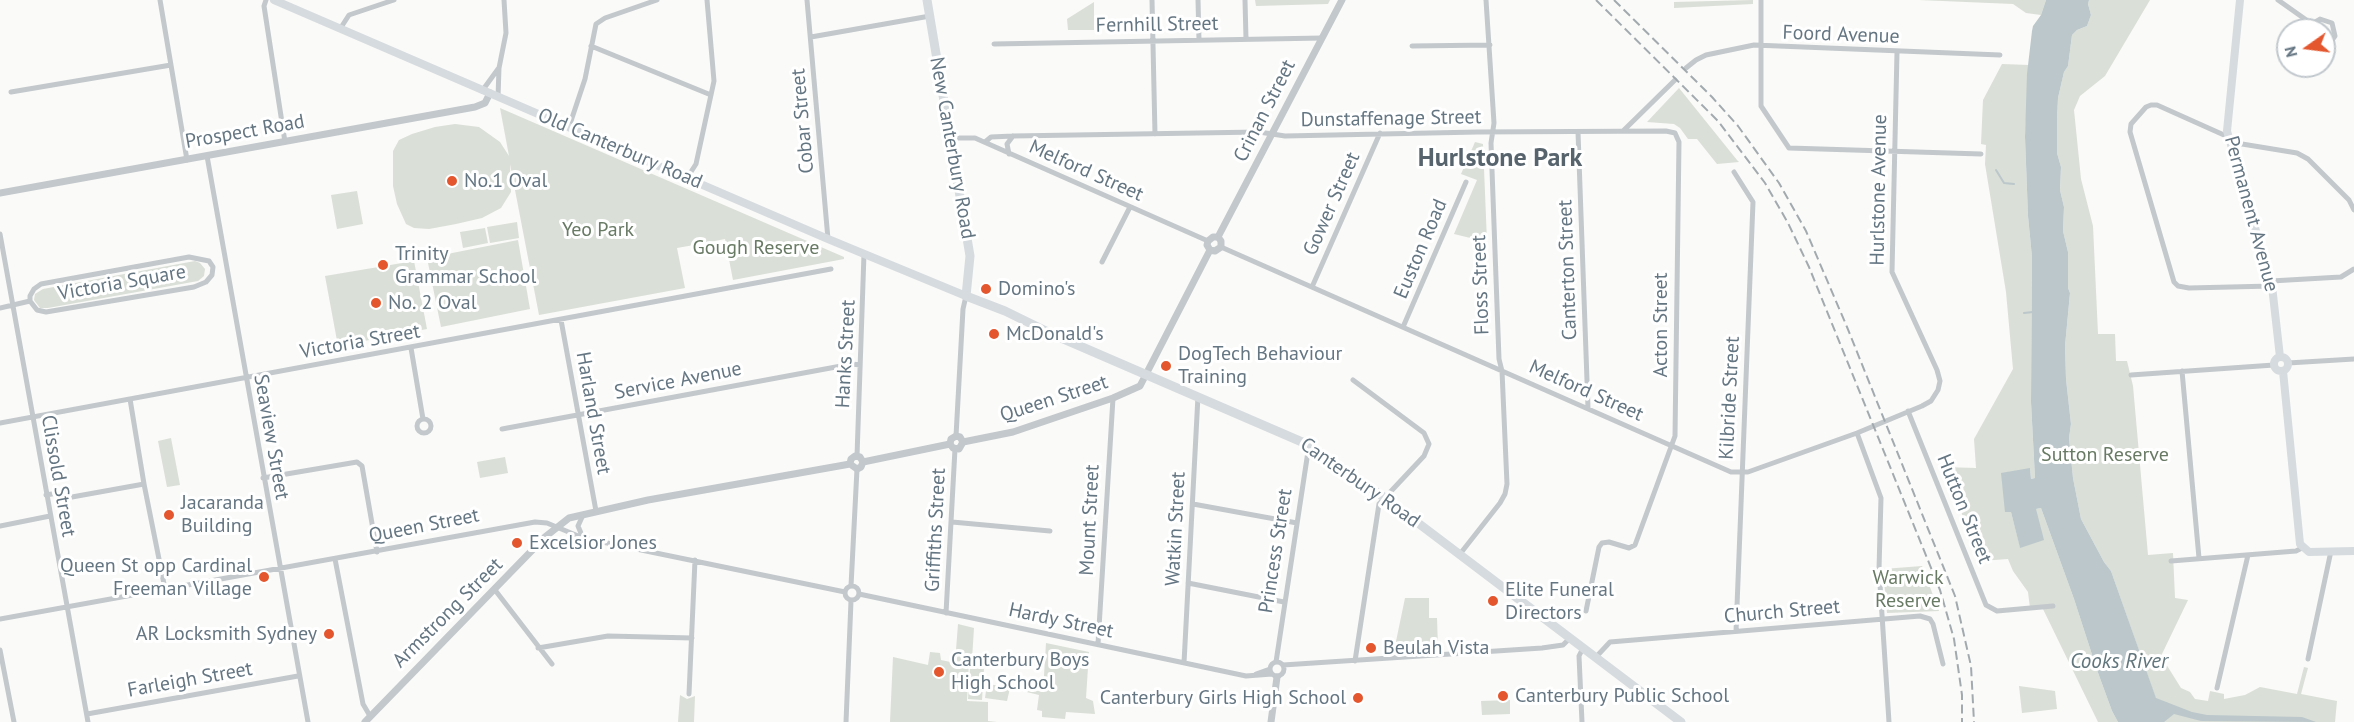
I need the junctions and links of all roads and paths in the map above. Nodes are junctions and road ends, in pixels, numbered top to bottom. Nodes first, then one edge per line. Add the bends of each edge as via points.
1 (160, 0) edge
2 (266, 0) edge
3 (274, 0) edge
4 (394, 0) edge
5 (504, 0) edge
6 (657, 0) edge
7 (707, 0) edge
8 (807, 0) edge
9 (927, 0) edge
10 (1152, 0) edge
11 (1198, 0) edge
12 (1245, 0) edge
13 (1342, 0) edge
14 (1486, 0) edge
15 (1761, 0) edge
16 (2240, 0) edge
17 (2278, 0) edge
18 (930, 16) junction
19 (2300, 18) edge
20 (340, 29) junction
21 (811, 37) junction
22 (1322, 38) junction
23 (1246, 39) junction
24 (1152, 40) junction
25 (1199, 40) junction
26 (994, 44) dead end
27 (1490, 45) junction
28 (591, 46) junction
29 (1412, 46) dead end
30 (1760, 46) junction
31 (1897, 52) junction
32 (2001, 55) dead end
33 (171, 65) junction
34 (499, 68) junction
35 (1686, 68) dead end
36 (1675, 80) dead end
37 (11, 92) dead end
38 (490, 94) junction
39 (711, 95) junction
40 (569, 127) junction
41 (1623, 131) junction
42 (1493, 132) junction
43 (1578, 132) junction
44 (1155, 134) junction
45 (1272, 134) junction
46 (1380, 134) junction
47 (1013, 136) junction
48 (1678, 137) joint
49 (950, 138) junction
50 (2229, 139) junction
51 (285, 142) junction
52 (988, 144) junction
53 (1894, 151) junction
54 (1010, 154) junction
55 (1981, 154) dead end
56 (207, 156) junction
57 (187, 160) junction
58 (1734, 172) dead end
59 (687, 178) junction
60 (1466, 182) dead end
61 (0, 193) edge
62 (1130, 207) junction
63 (2354, 210) edge
64 (0, 234) edge
65 (1218, 237) junction
66 (828, 239) junction
67 (1208, 241) junction
68 (1221, 247) junction
69 (1210, 250) junction
70 (864, 254) junction
71 (1102, 262) dead end
72 (226, 265) junction
73 (213, 267) junction
74 (831, 269) dead end
75 (2354, 269) edge
76 (2271, 284) junction
77 (1312, 287) junction
78 (966, 296) junction
79 (30, 301) junction
80 (12, 305) junction
81 (0, 308) edge
82 (561, 320) junction
83 (1403, 327) junction
84 (411, 348) junction
85 (2280, 357) junction
86 (2354, 359) edge
87 (2288, 363) junction
88 (860, 365) junction
89 (2274, 365) junction
90 (1502, 371) junction
91 (2182, 371) junction
92 (2283, 371) junction
93 (1147, 374) junction
94 (2131, 375) dead end
95 (245, 378) junction
96 (1353, 380) dead end
97 (1198, 396) junction
98 (1113, 398) junction
99 (130, 399) junction
100 (1587, 408) junction
101 (1908, 411) junction
102 (578, 416) junction
103 (32, 417) junction
104 (423, 419) dead end
105 (0, 423) edge
106 (502, 429) dead end
107 (1857, 433) junction
108 (956, 436) junction
109 (963, 442) junction
110 (1309, 445) junction
111 (1672, 445) junction
112 (952, 447) junction
113 (860, 459) junction
114 (854, 466) junction
115 (1741, 473) junction
116 (263, 478) junction
117 (144, 484) junction
118 (46, 495) junction
119 (1385, 498) junction
120 (1193, 504) junction
121 (596, 511) junction
122 (585, 513) junction
123 (50, 516) junction
124 (952, 522) junction
125 (1297, 523) junction
126 (0, 526) edge
127 (555, 528) junction
128 (1050, 531) dead end
129 (583, 538) junction
130 (2354, 546) edge
131 (2302, 548) junction
132 (2331, 551) junction
133 (2354, 551) edge
134 (377, 552) junction
135 (1460, 554) junction
136 (2248, 555) junction
137 (2199, 558) junction
138 (335, 559) junction
139 (695, 560) junction
140 (2171, 561) dead end
141 (280, 568) junction
142 (1188, 583) junction
143 (851, 586) junction
144 (165, 590) junction
145 (495, 590) junction
146 (845, 592) junction
147 (859, 594) junction
148 (851, 601) junction
149 (1284, 602) junction
150 (2053, 606) dead end
151 (66, 607) junction
152 (1586, 611) dead end
153 (946, 613) junction
154 (1883, 618) junction
155 (0, 619) edge
156 (1736, 631) junction
157 (692, 638) junction
158 (1570, 638) junction
159 (1098, 644) junction
160 (538, 648) junction
161 (1583, 648) junction
162 (0, 651) edge
163 (1596, 657) junction
164 (2308, 658) dead end
165 (1355, 661) junction
166 (1184, 663) junction
167 (1276, 663) junction
168 (552, 664) dead end
169 (1943, 664) dead end
170 (1284, 668) junction
171 (1273, 673) junction
172 (298, 676) junction
173 (2217, 688) dead end
174 (689, 694) dead end
175 (87, 714) junction
176 (368, 719) edge
177 (14, 722) edge
178 (88, 722) edge
179 (308, 722) edge
180 (846, 722) edge
181 (1271, 722) edge
182 (1582, 722) edge
183 (1681, 722) edge
184 (1889, 722) edge

1 - 33 street
2 - 51 street
3 - 20 main road, Old Canterbury Road
4 - 20 street via 349,15
5 - 34 street via 506,33
6 - 28 street via 600,20 593,29
7 - 39 street via 714,81
8 - 21 street, Cobar Street
9 - 18 highway, New Canterbury Road
10 - 24 street
11 - 25 street
12 - 23 street
13 - 22 street, Crinan Street
14 - 27 street, Floss Street
15 - 30 street
16 - 50 main road, Permanent Avenue via 2227,123
17 - 19 street
18 - 21 street
18 - 49 highway, New Canterbury Road
20 - 38 main road, Old Canterbury Road
21 - 66 street, Cobar Street
22 - 23 street, Fernhill Street
22 - 45 street, Crinan Street
23 - 25 street, Fernhill Street
24 - 25 street, Fernhill Street
24 - 26 street, Fernhill Street
24 - 44 street
27 - 29 street
27 - 42 street, Floss Street
28 - 39 street
28 - 40 street via 583,87
30 - 31 street, Foord Avenue
30 - 35 street, Foord Avenue via 1706,55
30 - 53 street via 1761,106 1789,148
31 - 32 street, Foord Avenue
31 - 53 street, Hurlstone Avenue
33 - 37 street
33 - 57 street
34 - 38 street
34 - 38 street
36 - 41 street
38 - 40 main road, Old Canterbury Road
38 - 51 street, Prospect Road via 479,106
39 - 59 street via 696,164
40 - 59 main road, Old Canterbury Road
41 - 43 street, Dunstaffenage Street
41 - 48 street, Dunstaffenage Street via 1671,131
42 - 43 street, Dunstaffenage Street
42 - 46 street, Dunstaffenage Street
42 - 90 street, Floss Street
43 - 100 street, Canterton Street
44 - 45 street, Dunstaffenage Street
44 - 47 street, Dunstaffenage Street
45 - 46 street, Dunstaffenage Street
45 - 65 street, Crinan Street
46 - 77 street, Gower Street
47 - 52 street, Dunstaffenage Street via 991,137
47 - 54 street via 1007,144
48 - 111 street, Acton Street via 1676,426
49 - 52 street, Melford Street via 971,137
49 - 78 highway, New Canterbury Road via 970,256
50 - 63 street via 2302,156 2349,200
50 - 76 main road, Permanent Avenue
50 - 76 street via 2157,105 2146,107 2130,132 2174,282 2188,288
51 - 56 street, Prospect Road
52 - 54 street, Melford Street
53 - 55 street
53 - 101 street, Hurlstone Avenue via 1892,273 1940,381 1927,404
54 - 62 street, Melford Street
56 - 57 street, Prospect Road
56 - 72 street, Seaview Street
57 - 61 street, Prospect Road
58 - 115 street, Kilbride Street via 1753,202
59 - 66 main road, Old Canterbury Road
60 - 83 street, Euston Road
62 - 67 street, Melford Street
62 - 71 street
64 - 80 street, Clissold Street
65 - 67 street
65 - 68 street
66 - 70 main road, Old Canterbury Road
67 - 69 street
68 - 69 street
68 - 77 street, Melford Street
69 - 93 street
70 - 78 main road, Old Canterbury Road
70 - 88 street, Hanks Street
72 - 73 street, Victoria Square
72 - 95 street, Seaview Street
73 - 79 street, Victoria Square via 209,261 189,258 116,270 42,284 34,289
73 - 79 street, Victoria Square via 206,282 195,287 46,312 37,310
74 - 82 street, Victoria Street
75 - 76 street via 2341,277
76 - 85 main road, Permanent Avenue
77 - 83 street, Melford Street
78 - 93 highway, Canterbury Road
78 - 108 street
79 - 80 street, Victoria Square
80 - 81 street, Victoria Square
80 - 103 street, Clissold Street
82 - 84 street, Victoria Street
82 - 102 street, Harland Street
83 - 90 street, Melford Street
84 - 95 street, Victoria Street
84 - 104 street
85 - 87 main road
85 - 89 main road
86 - 87 street
87 - 92 main road
88 - 102 street, Service Avenue
88 - 113 street, Hanks Street
89 - 91 street
89 - 92 main road
90 - 100 street, Melford Street
90 - 135 street, Floss Street via 1506,489 1500,503
91 - 94 street
91 - 137 street
92 - 131 main road
93 - 97 highway, Canterbury Road
93 - 98 street, Queen Street via 1140,386
95 - 99 street, Victoria Street
95 - 116 street, Seaview Street
96 - 119 street via 1428,440 1424,456
97 - 110 highway, Canterbury Road
97 - 120 street, Watkin Street
98 - 109 street, Queen Street via 1013,432
98 - 159 street, Mount Street
99 - 103 street, Victoria Street
99 - 117 street
100 - 111 street, Melford Street
101 - 107 street
101 - 150 street, Hutton Street via 1983,601 1997,611
102 - 106 street, Service Avenue
102 - 121 street, Harland Street
103 - 105 street, Victoria Street
103 - 118 street, Clissold Street
107 - 115 street
107 - 154 street via 1881,498 1879,569
108 - 109 street
108 - 112 street via 951,439
109 - 112 street via 961,448
110 - 119 highway, Canterbury Road
110 - 125 street, Princess Street
111 - 115 street, Melford Street
111 - 152 street, Acton Street via 1635,545 1629,548 1605,542 1599,547
112 - 113 street
112 - 124 street, Griffiths Street
113 - 114 street via 862,466
113 - 114 street via 851,459
114 - 121 street
114 - 143 street
115 - 156 street, Kilbride Street
116 - 134 street via 357,462 362,466
116 - 141 street, Seaview Street
117 - 118 street via 72,497 63,492
117 - 144 street
118 - 123 street, Clissold Street
119 - 135 highway, Canterbury Road
119 - 165 street via 1379,504
120 - 125 street
120 - 142 street, Watkin Street
121 - 122 street
122 - 127 street
122 - 129 street via 579,523
123 - 126 street
123 - 151 street, Clissold Street
124 - 128 street
124 - 153 street, Griffiths Street
125 - 149 street, Princess Street
127 - 129 street
127 - 134 street, Queen Street via 535,522
127 - 145 street, Armstrong Street
129 - 139 street
130 - 132 main road
131 - 132 main road via 2310,552
131 - 136 street
132 - 133 main road
132 - 164 street
134 - 138 street, Queen Street
135 - 158 highway, Canterbury Road
136 - 137 street
136 - 173 street
137 - 140 street
138 - 141 street, Queen Street
138 - 176 street
139 - 146 street
139 - 157 street
141 - 144 street, Queen Street
141 - 172 street, Seaview Street
142 - 149 street
142 - 166 street, Watkin Street
143 - 146 street
143 - 147 street
144 - 151 street, Queen Street
145 - 160 street
145 - 176 street, Armstrong Street
146 - 148 street
147 - 148 street
147 - 153 street, Hardy Street
148 - 180 street
149 - 167 street, Princess Street
151 - 155 street, Queen Street
151 - 175 street, Clissold Street
153 - 159 street, Hardy Street
154 - 156 street, Church Street
154 - 169 street, Church Street via 1930,619
154 - 184 street
156 - 163 street, Church Street via 1610,642
157 - 160 street via 608,636
157 - 174 street
158 - 161 highway, Canterbury Road
158 - 165 street via 1563,645 1552,647
159 - 166 street, Hardy Street
160 - 168 street
161 - 163 highway, Canterbury Road
161 - 182 street via 1579,656
162 - 177 street
163 - 183 highway, Canterbury Road
165 - 170 street
166 - 171 street, Hardy Street via 1246,676
167 - 170 street
167 - 171 street
170 - 171 street via 1283,674
171 - 181 street
172 - 175 street, Farleigh Street
172 - 179 street, Seaview Street
175 - 178 street, Clissold Street

